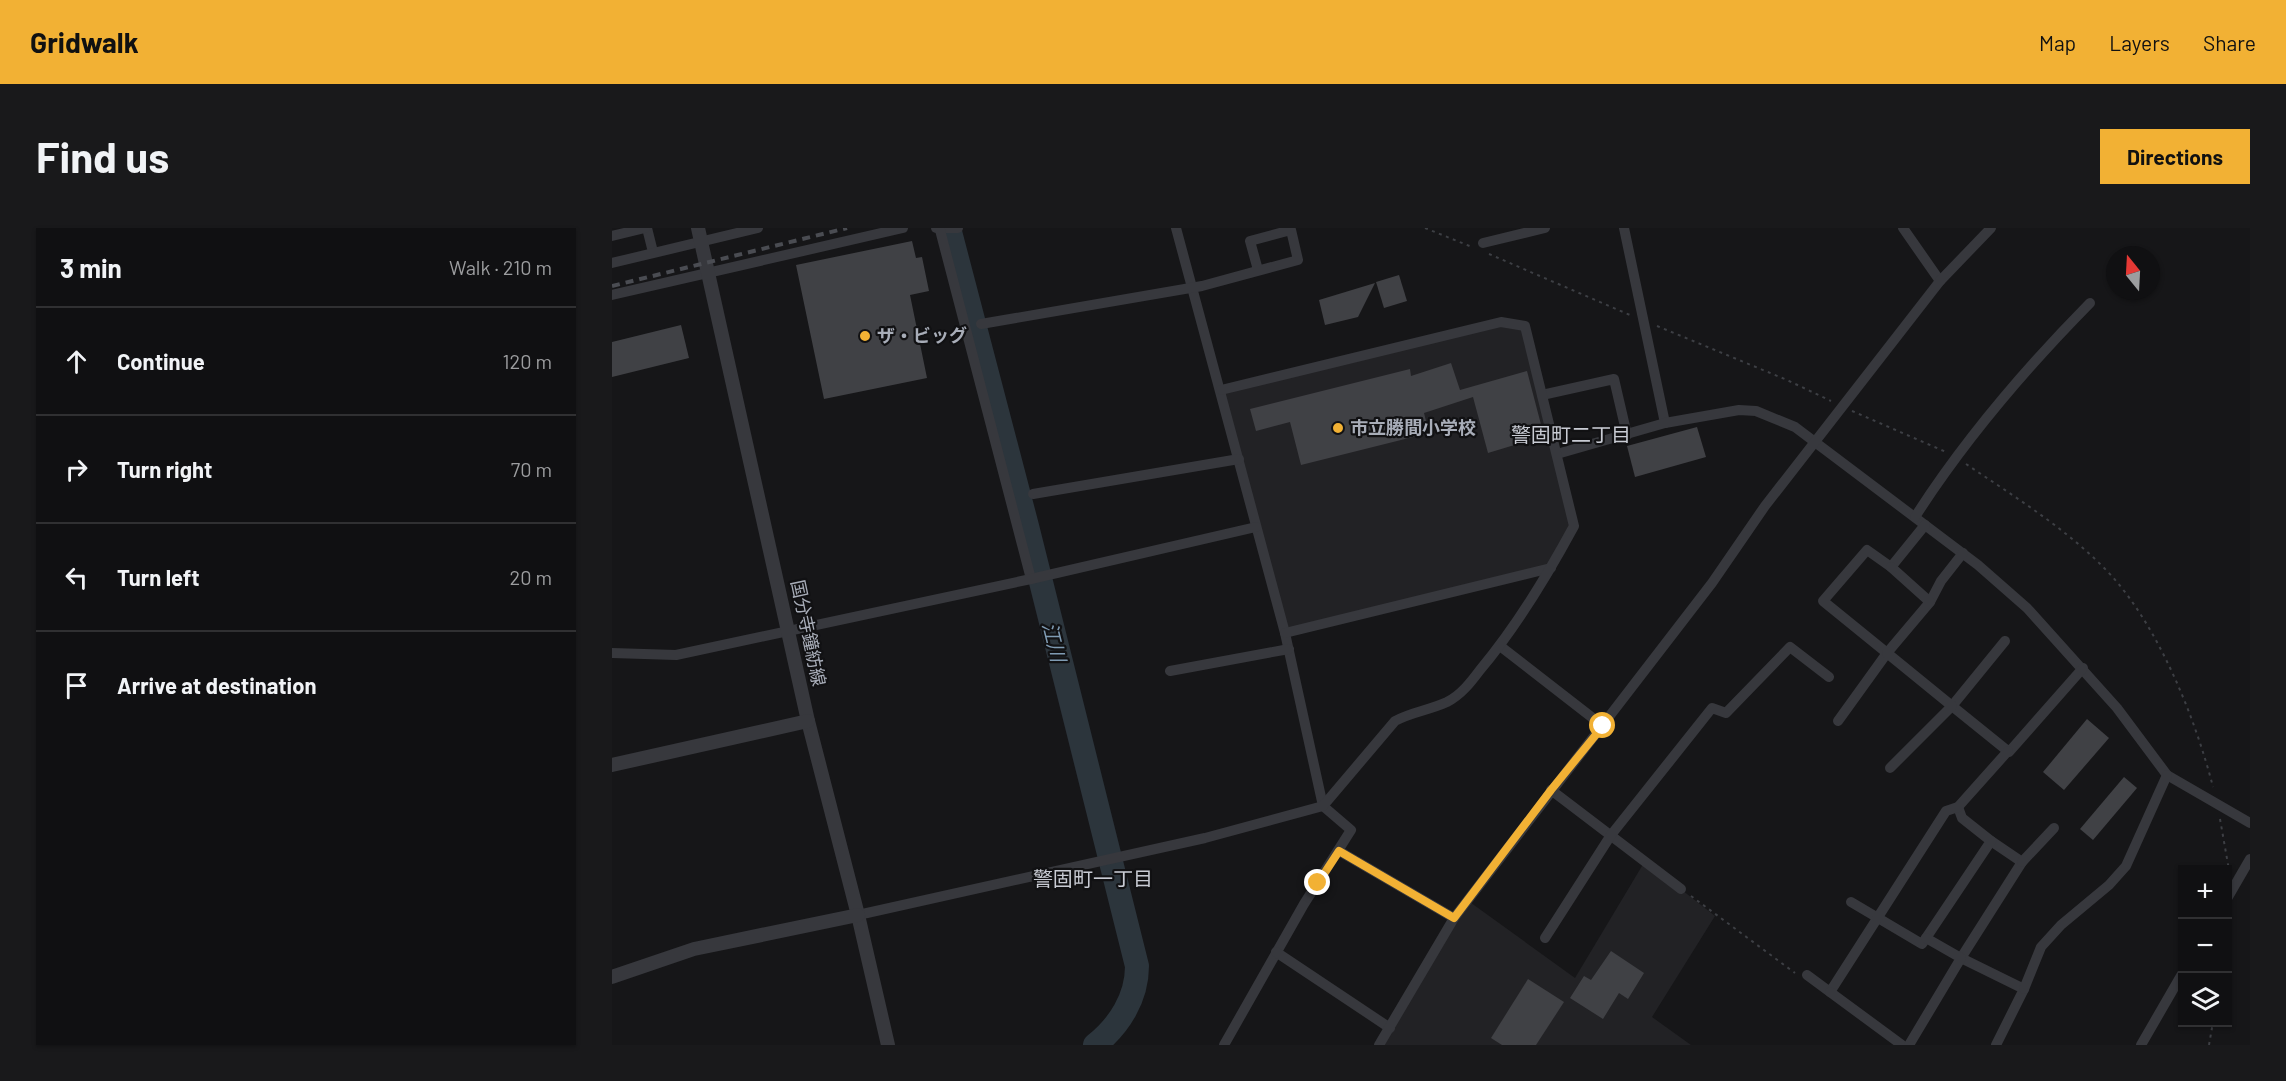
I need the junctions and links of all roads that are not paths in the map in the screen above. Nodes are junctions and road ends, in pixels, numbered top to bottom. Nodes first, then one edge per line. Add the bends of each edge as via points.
1 (646, 228) edge
2 (758, 228) edge
3 (903, 228) edge
4 (958, 228) edge
5 (1176, 228) edge
6 (1545, 228) edge
7 (1624, 228) edge
8 (1903, 228) edge
9 (1991, 228) edge
10 (938, 229) edge
11 (700, 235) edge
12 (612, 236) edge
13 (1480, 247) road end
14 (653, 252) junction
15 (612, 262) edge
16 (1258, 270) junction
17 (707, 272) junction
18 (1940, 281) junction
19 (1191, 287) junction
20 (612, 296) edge
21 (2090, 303) dead end
22 (981, 324) dead end
23 (1221, 390) junction
24 (1542, 395) junction
25 (1665, 423) junction
26 (1628, 435) junction
27 (1816, 441) junction
28 (1557, 454) junction
29 (1239, 459) junction
30 (1033, 494) dead end
31 (1915, 517) junction
32 (1925, 525) junction
33 (1256, 527) junction
34 (1963, 554) junction
35 (1891, 567) junction
36 (1551, 568) junction
37 (1031, 579) junction
38 (1930, 602) junction
39 (789, 630) junction
40 (1286, 633) junction
41 (2005, 641) dead end
42 (1500, 646) junction
43 (1289, 649) junction
44 (612, 653) edge
45 (1887, 653) junction
46 (2083, 668) junction
47 (1170, 670) dead end
48 (1829, 677) dead end
49 (1952, 706) junction
50 (808, 721) junction
51 (1838, 721) dead end
52 (1603, 726) junction
53 (2008, 751) junction
54 (612, 765) edge
55 (1890, 768) dead end
56 (2167, 775) junction
57 (1551, 790) junction
58 (1323, 806) junction
59 (1958, 807) junction
60 (2250, 823) edge
61 (2054, 828) dead end
62 (1611, 835) junction
63 (1991, 841) junction
64 (1339, 851) junction
65 (2250, 858) edge
66 (2022, 862) junction
67 (1682, 889) road end
68 (2232, 889) edge
69 (1851, 902) dead end
70 (858, 915) junction
71 (1454, 918) junction
72 (1878, 918) junction
73 (1545, 938) dead end
74 (1926, 938) junction
75 (1276, 952) junction
76 (1961, 958) junction
77 (1803, 976) road end
78 (612, 977) edge
79 (2178, 981) edge
80 (2024, 989) junction
81 (1830, 992) junction
82 (1390, 1028) junction
83 (888, 1045) edge
84 (1224, 1045) edge
85 (1379, 1045) edge
86 (1902, 1045) edge
87 (1910, 1045) edge
88 (1996, 1045) edge
89 (2141, 1045) edge

1 - 12 street
1 - 14 street
2 - 11 street
3 - 17 street
4 - 10 street
5 - 19 street
6 - 13 street
7 - 25 street
8 - 18 street
9 - 18 street
10 - 37 street
11 - 14 street
11 - 17 street, 国分寺鐘紡線
14 - 15 street
16 - 16 street via 1298,260 1291,230 1250,241
16 - 19 street
17 - 20 street
17 - 39 street, 国分寺鐘紡線
18 - 27 street
19 - 22 street
19 - 23 street
21 - 31 street via 2055,338 1955,457
23 - 24 street via 1501,322 1525,326
23 - 29 street
24 - 26 street via 1614,379
24 - 28 street
25 - 26 street
25 - 27 street via 1739,410 1756,411 1795,427
26 - 28 street
27 - 31 street
27 - 52 street
28 - 36 street via 1574,526
29 - 30 street
29 - 33 street
31 - 32 street
32 - 34 street
32 - 35 street
33 - 37 street
33 - 40 street
34 - 38 street
34 - 46 street via 2026,608
35 - 38 street
35 - 45 street via 1867,550 1823,601
36 - 40 street
36 - 42 street
37 - 39 street
38 - 45 street
39 - 44 street via 676,655
39 - 50 street, 国分寺鐘紡線
40 - 43 street
41 - 49 street
42 - 52 street
42 - 58 street via 1463,690 1447,702 1395,721
43 - 47 street
43 - 58 street
45 - 49 street
45 - 51 street
46 - 53 street
46 - 56 street
48 - 62 street via 1790,647 1726,713 1712,708
49 - 53 street
49 - 55 street
50 - 54 street
50 - 70 street, 国分寺鐘紡線
52 - 57 street
53 - 59 street
56 - 60 street
56 - 80 street via 2126,866 2041,946
57 - 62 street
57 - 71 street
58 - 64 street via 1351,830
58 - 70 street via 1205,838
59 - 63 street via 1962,818
59 - 72 street via 1946,811
61 - 66 street
62 - 67 street
62 - 73 street
63 - 66 street
63 - 74 street
64 - 71 street
64 - 75 street
65 - 68 street
66 - 76 street
69 - 72 street
70 - 78 street via 694,949
70 - 83 street, 国分寺鐘紡線
71 - 82 street
72 - 74 street via 1922,944
72 - 81 street
74 - 76 street
75 - 82 street
75 - 84 street
76 - 80 street
76 - 87 street
77 - 81 street
79 - 89 street
80 - 88 street
81 - 86 street
82 - 85 street

